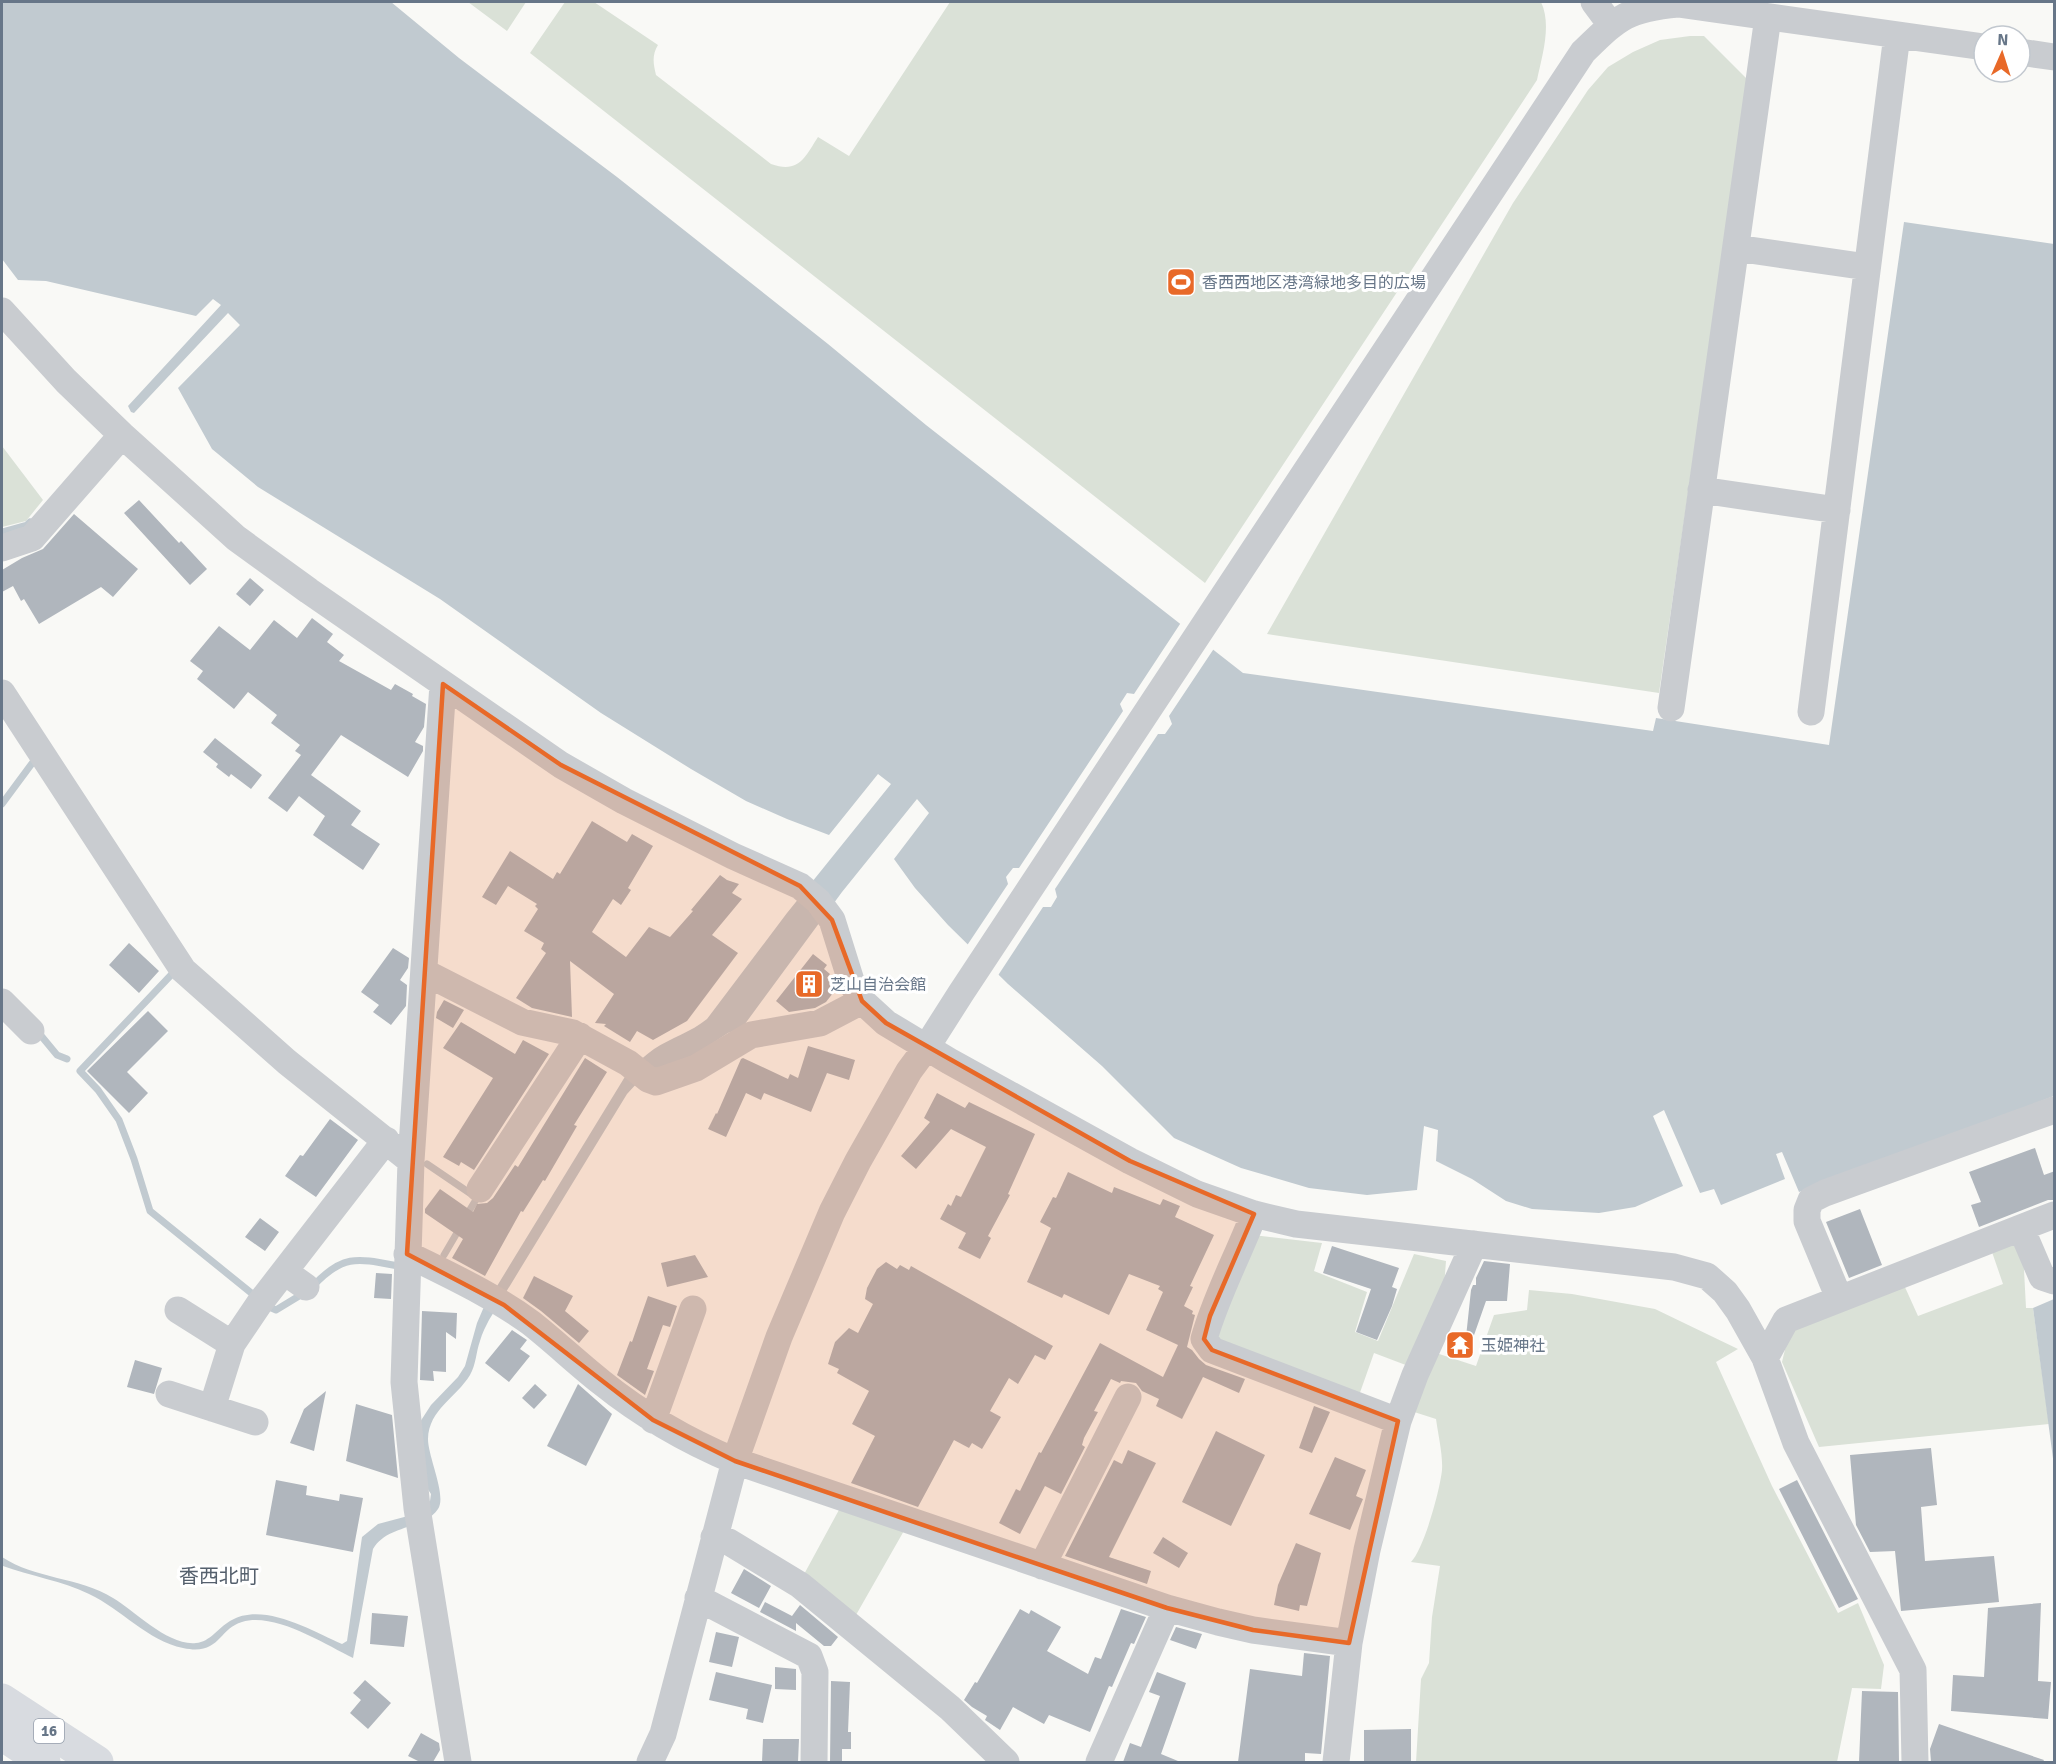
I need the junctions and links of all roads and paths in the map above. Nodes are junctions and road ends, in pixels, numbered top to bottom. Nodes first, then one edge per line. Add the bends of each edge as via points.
1 (1594, 2) edge
2 (1650, 4) edge
3 (1768, 17) junction
4 (1611, 25) junction
5 (1897, 35) junction
6 (1972, 45) edge
7 (2032, 54) edge
8 (2055, 57) edge
9 (1736, 248) junction
10 (1867, 267) junction
11 (2, 311) edge
12 (122, 435) junction
13 (1701, 490) junction
14 (1837, 510) junction
15 (2, 548) edge
16 (443, 684) junction
17 (2, 693) edge
18 (1671, 708) dead end
19 (1811, 712) dead end
20 (424, 972) junction
21 (862, 1001) junction
22 (2, 1002) edge
23 (31, 1031) dead end
24 (580, 1036) junction
25 (926, 1048) junction
26 (2055, 1110) edge
27 (386, 1140) junction
28 (411, 1161) junction
29 (480, 1189) dead end
30 (1254, 1215) junction
31 (2055, 1215) edge
32 (2021, 1228) junction
33 (1473, 1244) junction
34 (407, 1254) junction
35 (2055, 1281) edge
36 (1839, 1298) junction
37 (693, 1309) dead end
38 (178, 1310) dead end
39 (1738, 1310) junction
40 (1786, 1320) junction
41 (232, 1344) junction
42 (1765, 1358) junction
43 (169, 1394) dead end
44 (1128, 1397) dead end
45 (212, 1408) junction
46 (653, 1420) junction
47 (1398, 1421) junction
48 (255, 1422) dead end
49 (735, 1461) junction
50 (714, 1538) junction
51 (1042, 1566) junction
52 (698, 1598) junction
53 (1167, 1608) junction
54 (1349, 1643) junction
55 (2, 1700) edge
56 (7, 1745) edge
57 (44, 1762) edge
58 (98, 1762) edge
59 (458, 1762) edge
60 (650, 1762) edge
61 (814, 1762) edge
62 (1006, 1762) edge
63 (1099, 1762) edge
64 (1336, 1762) edge
65 (1915, 1762) edge

1 - 4 street
2 - 3 street via 1678,4
2 - 4 street
3 - 5 street
3 - 9 street
4 - 25 street via 1583,52
5 - 6 street
5 - 10 street
7 - 8 street
9 - 10 street
9 - 13 street
10 - 14 street
11 - 12 street
12 - 15 street via 32,538
12 - 16 street via 236,538
13 - 14 street
13 - 18 street
14 - 19 street
16 - 20 street
16 - 21 street via 561,765 624,801 800,886 832,920 852,984
17 - 27 street via 183,970 287,1062
20 - 24 street via 522,1022
20 - 28 street
21 - 24 street via 820,1023 751,1035 696,1068 656,1082
21 - 25 street via 886,1023
22 - 23 street
24 - 29 street
25 - 30 street via 1130,1161 1197,1194
25 - 49 street via 887,1108 832,1212 779,1337
26 - 36 street via 1811,1200 1807,1221
27 - 28 street
27 - 41 street via 295,1280 259,1304
28 - 34 street
30 - 33 street via 1296,1224
30 - 47 street via 1210,1316 1204,1339 1208,1345 1212,1350
31 - 32 street
32 - 35 street via 2042,1277
32 - 36 street
33 - 39 street via 1674,1267 1707,1276
33 - 47 street via 1414,1375
34 - 46 street via 494,1299 530,1323
34 - 59 street via 404,1382 418,1517
36 - 40 street
37 - 46 street
38 - 41 street
39 - 40 street
39 - 42 street
40 - 42 street
41 - 45 street
42 - 65 street via 1796,1443 1913,1670
43 - 45 street
44 - 51 street
45 - 48 street
46 - 49 street
47 - 54 street
49 - 50 street
49 - 51 street
50 - 52 street
50 - 62 street via 729,1542 800,1585 950,1708
51 - 53 street
52 - 60 street via 663,1734
52 - 61 street via 809,1656 815,1672
53 - 54 street via 1253,1630
53 - 63 street
54 - 64 street
55 - 58 main road, 16
56 - 57 main road, 16

